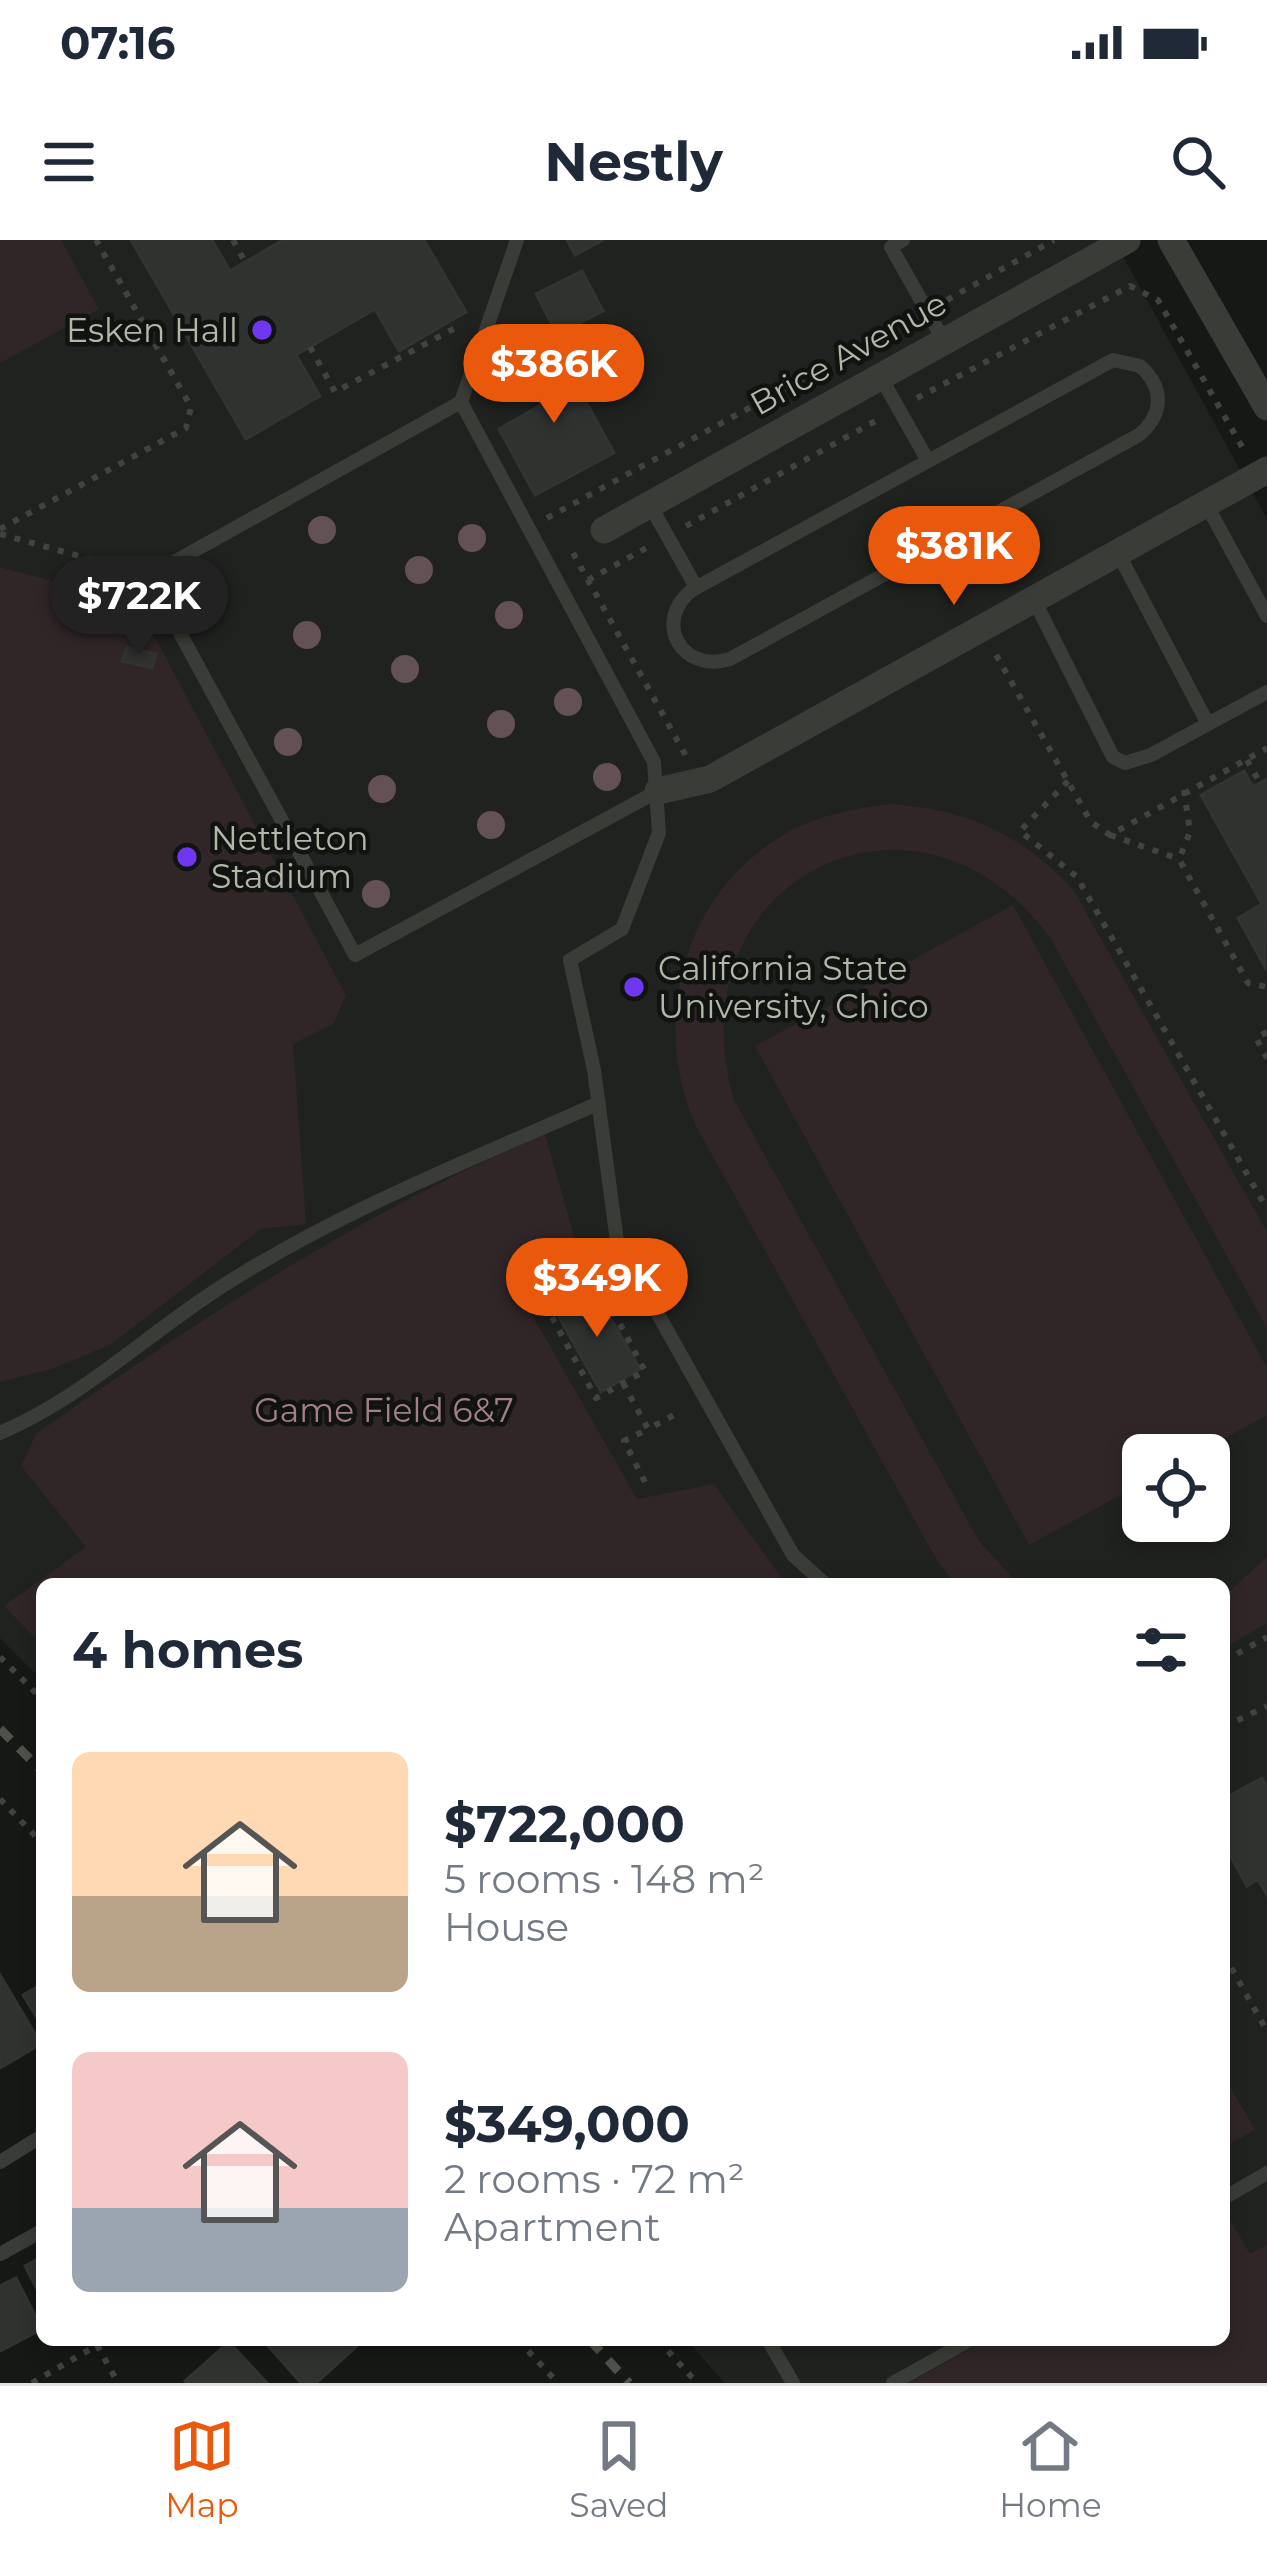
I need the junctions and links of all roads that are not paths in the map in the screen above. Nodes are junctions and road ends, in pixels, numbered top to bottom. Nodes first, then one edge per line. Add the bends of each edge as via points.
1 (517, 240) edge
2 (903, 240) edge
3 (1127, 240) edge
4 (1171, 240) edge
5 (944, 341) junction
6 (880, 376) junction
7 (461, 402) junction
8 (1267, 407) edge
9 (927, 459) junction
10 (1263, 473) edge
11 (1206, 504) junction
12 (650, 505) junction
13 (604, 530) dead end
14 (1118, 553) junction
15 (696, 587) junction
16 (1034, 600) junction
17 (1267, 616) edge
18 (1267, 692) edge
19 (1208, 724) junction
20 (658, 791) junction
21 (599, 1103) junction
22 (0, 1433) edge
23 (818, 1578) edge
24 (36, 2140) edge
25 (0, 2162) edge
26 (1267, 2174) edge
27 (1230, 2195) edge
28 (36, 2234) edge
29 (0, 2254) edge
30 (771, 2346) edge
31 (959, 2346) edge
32 (793, 2383) edge
33 (893, 2383) edge

1 - 7 lane
2 - 5 lane via 890,247
3 - 5 street, Brice Avenue
4 - 8 street
5 - 6 street, Brice Avenue
6 - 9 lane
6 - 12 street, Brice Avenue
7 - 20 lane via 654,762
7 - 20 lane via 149,576 355,955
9 - 15 lane
9 - 15 lane via 1113,360 1140,366 1157,387 1156,414 1139,434 730,659 704,663 674,637 674,610
10 - 11 street
11 - 14 street
11 - 17 lane
12 - 13 street, Brice Avenue
12 - 15 lane
14 - 16 street
14 - 19 lane
16 - 19 lane via 1113,757 1134,763
16 - 20 street via 700,782
18 - 19 lane
20 - 21 lane via 659,833 622,929 570,960
21 - 22 lane via 337,1220 220,1288 47,1414
21 - 23 lane via 617,1241 793,1556
24 - 25 lane
26 - 27 lane
28 - 29 lane
30 - 32 lane
31 - 33 lane

